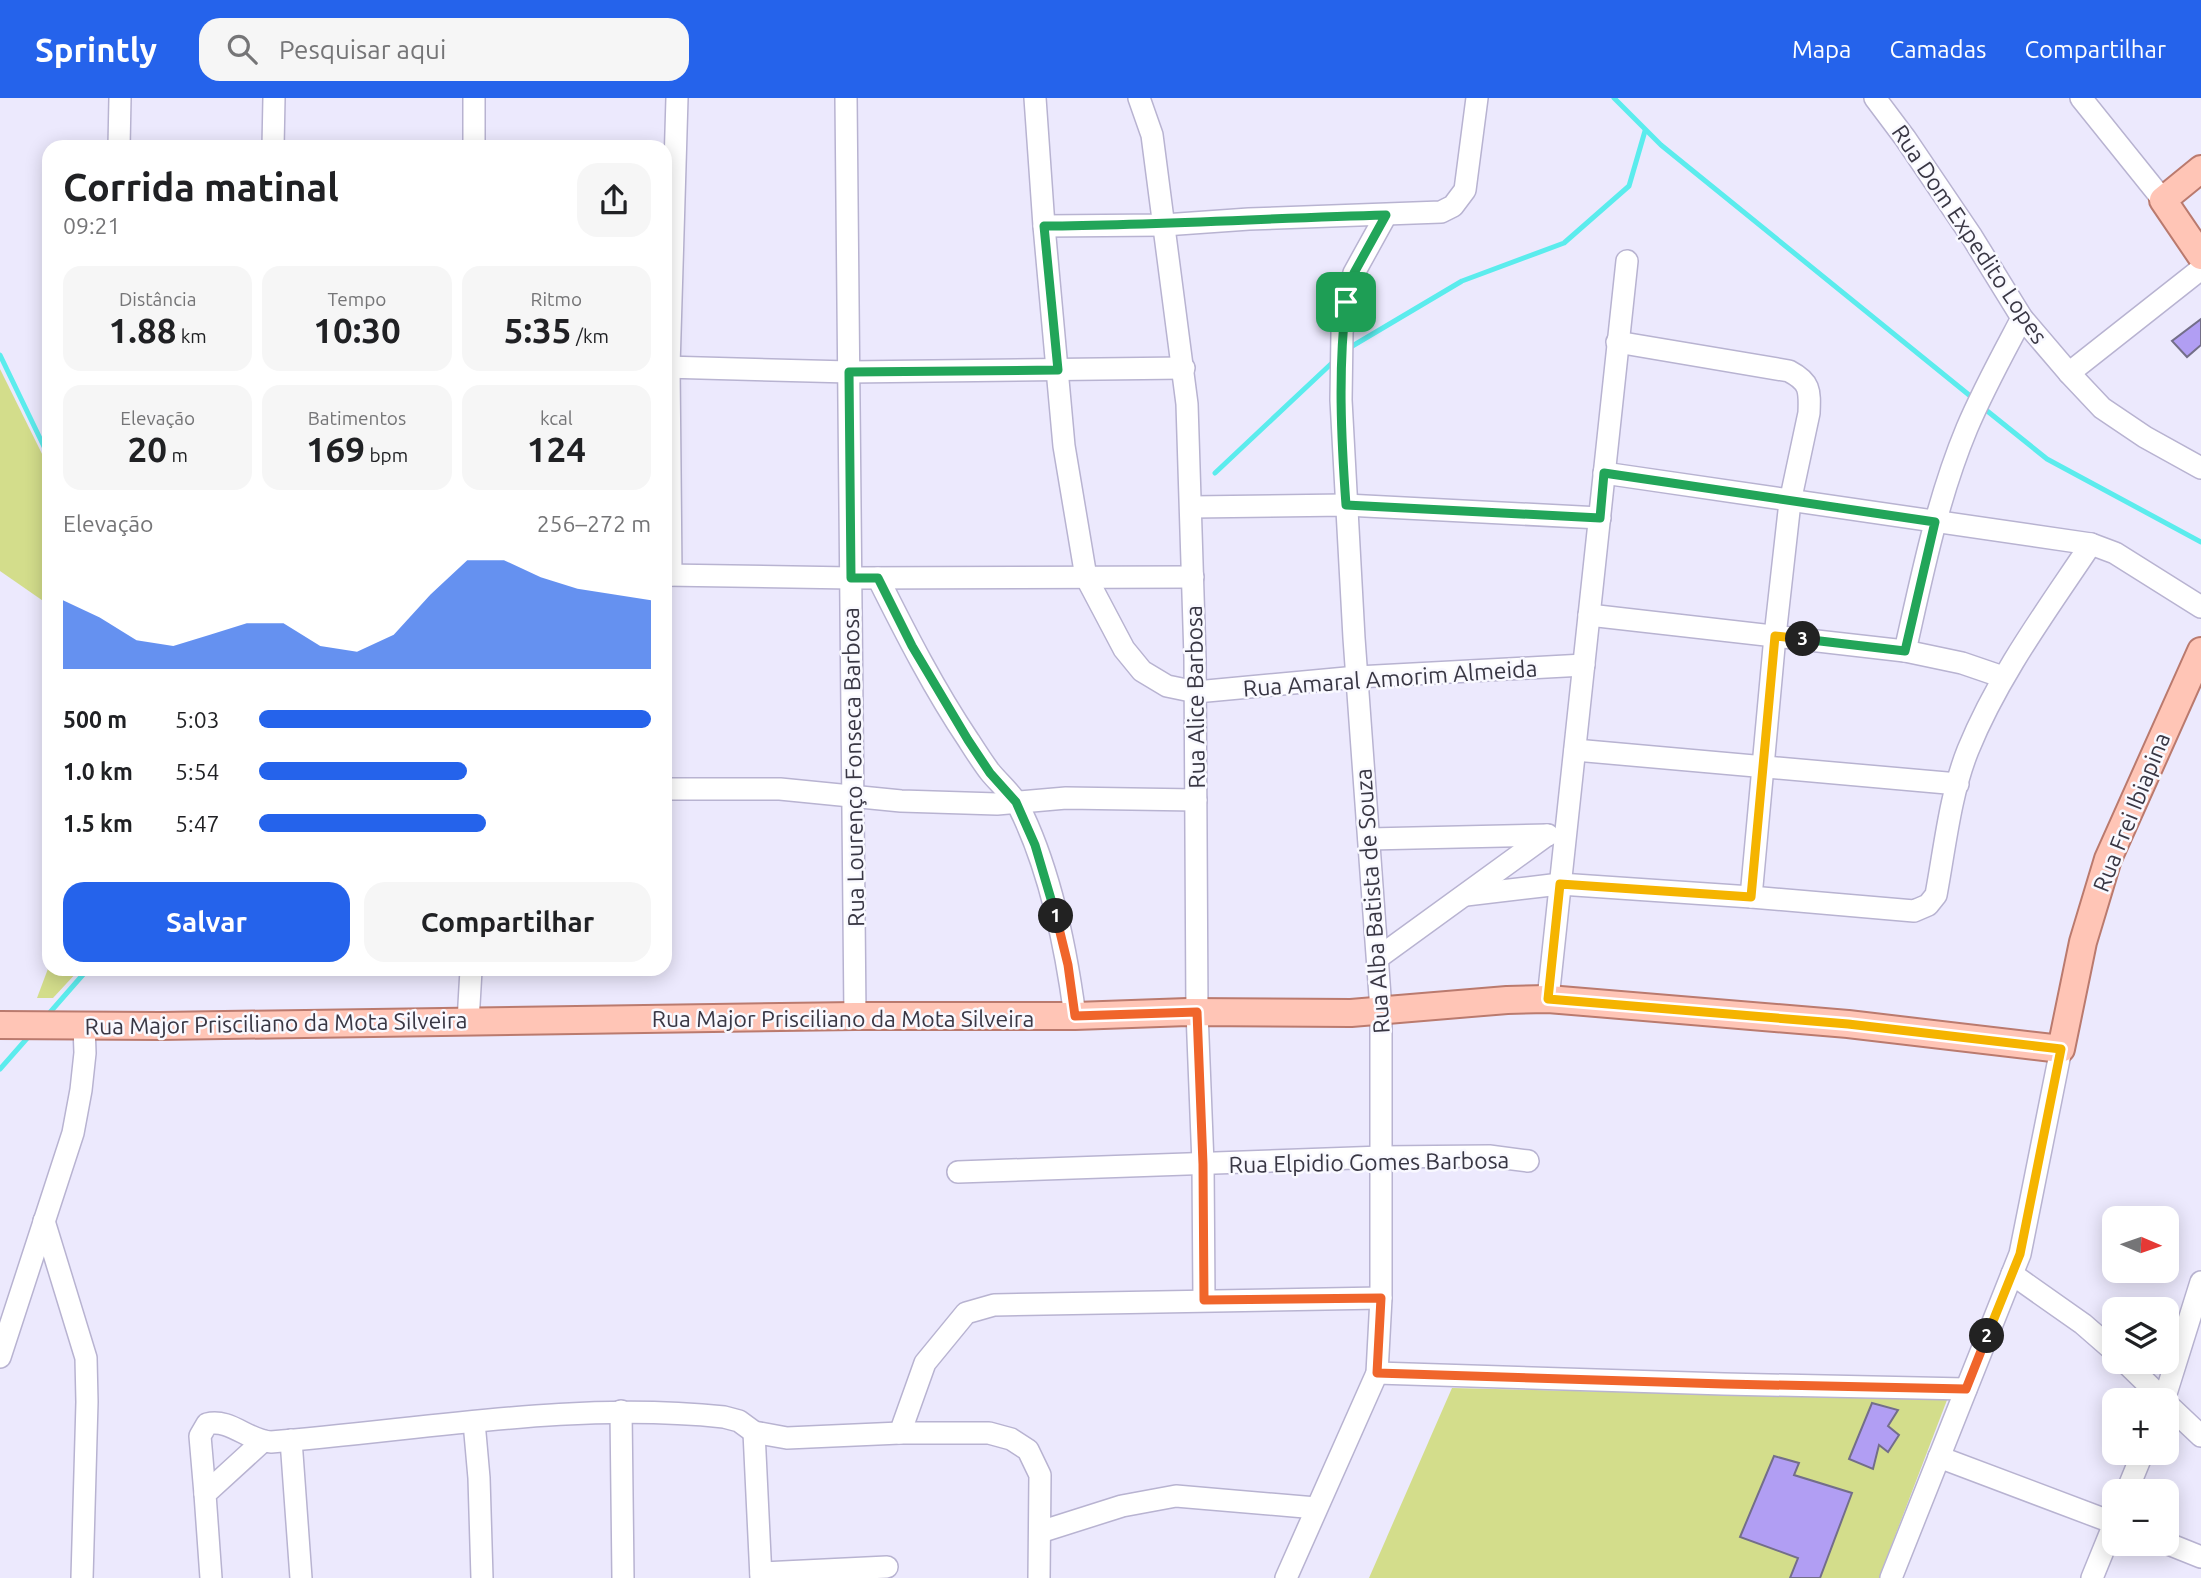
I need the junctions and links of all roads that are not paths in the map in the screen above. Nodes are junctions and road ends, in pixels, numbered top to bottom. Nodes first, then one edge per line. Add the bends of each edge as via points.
1 (120, 98) edge
2 (274, 98) edge
3 (474, 98) edge
4 (677, 98) edge
5 (846, 98) edge
6 (1035, 98) edge
7 (1139, 98) edge
8 (1476, 98) edge
9 (1875, 98) edge
10 (2081, 98) edge
11 (119, 140) edge
12 (273, 140) edge
13 (474, 140) edge
14 (2201, 169) edge
15 (2163, 200) junction
16 (1386, 215) junction
17 (1164, 225) junction
18 (1044, 226) junction
19 (672, 232) edge
20 (2201, 256) edge
21 (1627, 261) dead end
22 (2201, 269) edge
23 (2022, 318) junction
24 (1617, 342) junction
25 (672, 367) edge
26 (1184, 368) junction
27 (1058, 370) junction
28 (849, 372) junction
29 (2069, 373) junction
30 (2201, 468) edge
31 (1604, 473) junction
32 (1790, 502) junction
33 (1346, 505) junction
34 (1192, 507) junction
35 (1600, 518) junction
36 (1935, 522) junction
37 (2091, 544) junction
38 (672, 575) edge
39 (1193, 576) junction
40 (1086, 577) junction
41 (851, 578) junction
42 (878, 578) junction
43 (2201, 607) edge
44 (1589, 615) junction
45 (1775, 636) junction
46 (1905, 651) junction
47 (2201, 651) edge
48 (1584, 664) junction
49 (1357, 677) junction
50 (2003, 677) junction
51 (2193, 689) edge
52 (1195, 692) junction
53 (1575, 750) junction
54 (1764, 766) junction
55 (1958, 784) junction
56 (672, 789) edge
57 (853, 796) junction
58 (1196, 800) junction
59 (1016, 802) junction
60 (1556, 834) junction
61 (1369, 839) junction
62 (1560, 884) junction
63 (1466, 895) junction
64 (1751, 897) junction
65 (1379, 957) junction
66 (471, 976) edge
67 (1548, 999) junction
68 (1381, 1010) junction
69 (1197, 1012) junction
70 (855, 1016) junction
71 (1075, 1016) junction
72 (468, 1022) junction
73 (0, 1025) edge
74 (73, 1025) junction
75 (2061, 1049) junction
76 (1382, 1157) junction
77 (1528, 1161) dead end
78 (1203, 1164) junction
79 (958, 1172) dead end
80 (44, 1221) junction
81 (2012, 1274) junction
82 (2201, 1282) edge
83 (1381, 1298) junction
84 (1204, 1300) junction
85 (2196, 1319) edge
86 (2102, 1341) edge
87 (0, 1357) edge
88 (1377, 1373) junction
89 (2137, 1374) edge
90 (2152, 1388) edge
91 (2170, 1388) edge
92 (1966, 1389) junction
93 (621, 1411) junction
94 (2179, 1415) edge
95 (474, 1422) junction
96 (754, 1432) junction
97 (900, 1433) junction
98 (2201, 1436) edge
99 (291, 1440) junction
100 (263, 1441) junction
101 (1939, 1457) junction
102 (205, 1494) junction
103 (1316, 1508) junction
104 (2102, 1518) edge
105 (1040, 1532) junction
106 (2179, 1549) edge
107 (2102, 1553) edge
108 (2201, 1557) edge
109 (887, 1567) dead end
110 (761, 1575) edge
111 (82, 1578) edge
112 (211, 1578) edge
113 (301, 1578) edge
114 (482, 1578) edge
115 (623, 1578) edge
116 (1039, 1578) edge
117 (1286, 1578) edge
118 (1891, 1578) edge
119 (2092, 1578) edge

1 - 11 street
2 - 12 street
3 - 13 street
4 - 19 street
5 - 28 street, Rua Lourenço Fonseca Barbosa
6 - 18 street
7 - 17 street, Rua Alice Barbosa via 1152,135
8 - 16 street via 1465,190 1453,206 1441,212
9 - 23 street, Rua Dom Expedito Lopes via 1965,226
10 - 15 street
14 - 15 main road
15 - 20 main road
16 - 17 street
16 - 33 street, Rua Alba Batista de Souza via 1354,273 1346,302 1341,400
17 - 18 street
17 - 26 street, Rua Alice Barbosa
18 - 27 street
21 - 24 street
22 - 29 street
23 - 29 street, Rua Dom Expedito Lopes
23 - 36 street via 1968,426
24 - 31 street
24 - 32 street via 1789,371 1801,378 1807,384 1809,412
25 - 28 street
26 - 27 street
26 - 34 street, Rua Alice Barbosa
27 - 28 street
27 - 40 street via 1066,458
28 - 41 street, Rua Lourenço Fonseca Barbosa
29 - 30 street, Rua Dom Expedito Lopes via 2102,408
31 - 32 street
31 - 35 street
32 - 36 street
32 - 45 street
33 - 34 street
33 - 35 street
33 - 49 street, Rua Alba Batista de Souza
34 - 39 street, Rua Alice Barbosa
35 - 44 street
36 - 37 street
36 - 46 street
37 - 43 street via 2127,560
37 - 50 street
38 - 41 street
39 - 40 street
39 - 52 street, Rua Alice Barbosa
40 - 42 street
40 - 52 street via 1124,649 1142,671 1167,686
41 - 42 street
41 - 57 street, Rua Lourenço Fonseca Barbosa
42 - 59 street via 968,740
44 - 45 street
44 - 48 street
45 - 46 street
45 - 54 street
46 - 50 street
47 - 51 main road, Rua Frei Ibiapina
48 - 49 street, Rua Amaral Amorim Almeida
48 - 53 street
49 - 52 street, Rua Amaral Amorim Almeida
49 - 61 street, Rua Alba Batista de Souza
50 - 55 street via 1968,750
51 - 75 main road, Rua Frei Ibiapina via 2108,859 2083,942
52 - 58 street, Rua Alice Barbosa
53 - 54 street
53 - 60 street
54 - 55 street
54 - 64 street
55 - 64 street via 1936,895 1928,905 1913,911
56 - 57 street via 780,789
57 - 59 street
57 - 70 street, Rua Lourenço Fonseca Barbosa
58 - 59 street
58 - 69 street, Rua Alice Barbosa
59 - 71 street via 1052,902
60 - 61 street
60 - 62 street
60 - 63 street
61 - 65 street, Rua Alba Batista de Souza
62 - 63 street
62 - 64 street
62 - 67 street
63 - 65 street
65 - 68 street, Rua Alba Batista de Souza
66 - 72 street
67 - 68 main road, Rua Major Prisciliano da Mota Silveira
67 - 75 main road, Rua Major Prisciliano da Mota Silveira via 1848,1024
68 - 69 main road, Rua Major Prisciliano da Mota Silveira
68 - 76 street, Rua Alba Batista de Souza
69 - 71 main road, Rua Major Prisciliano da Mota Silveira
69 - 78 street, Rua Alice Barbosa
70 - 71 main road, Rua Major Prisciliano da Mota Silveira
70 - 72 main road, Rua Major Prisciliano da Mota Silveira
72 - 74 main road, Rua Major Prisciliano da Mota Silveira
73 - 74 main road, Rua Major Prisciliano da Mota Silveira
74 - 80 street via 85,1053 81,1090 73,1133
75 - 81 street, Rua Frei Ibiapina via 2020,1254
76 - 77 street, Rua Elpidio Gomes Barbosa via 1489,1156
76 - 78 street, Rua Elpidio Gomes Barbosa
76 - 83 street, Rua Alba Batista de Souza
78 - 79 street, Rua Elpidio Gomes Barbosa
78 - 84 street, Rua Alice Barbosa
80 - 87 street
80 - 111 street via 86,1358
81 - 86 street
81 - 92 street, Rua Frei Ibiapina
82 - 85 street
83 - 84 street
83 - 88 street, Rua Alba Batista de Souza
84 - 97 street via 994,1305 966,1313 925,1363
85 - 91 street
88 - 92 street
88 - 103 street, Rua Alba Batista de Souza
89 - 90 street
92 - 101 street, Rua Frei Ibiapina
93 - 95 street
93 - 96 street via 724,1417
93 - 115 street
94 - 98 street
95 - 99 street
95 - 114 street
96 - 97 street via 788,1438
96 - 110 street
97 - 105 street via 989,1433 1028,1450 1040,1475
99 - 100 street
99 - 113 street
100 - 102 street
100 - 102 street via 224,1424 207,1424 200,1436
101 - 104 street
101 - 118 street, Rua Frei Ibiapina
102 - 112 street
103 - 105 street via 1176,1496
103 - 117 street, Rua Alba Batista de Souza
105 - 116 street
106 - 108 street
107 - 119 street
109 - 110 street

